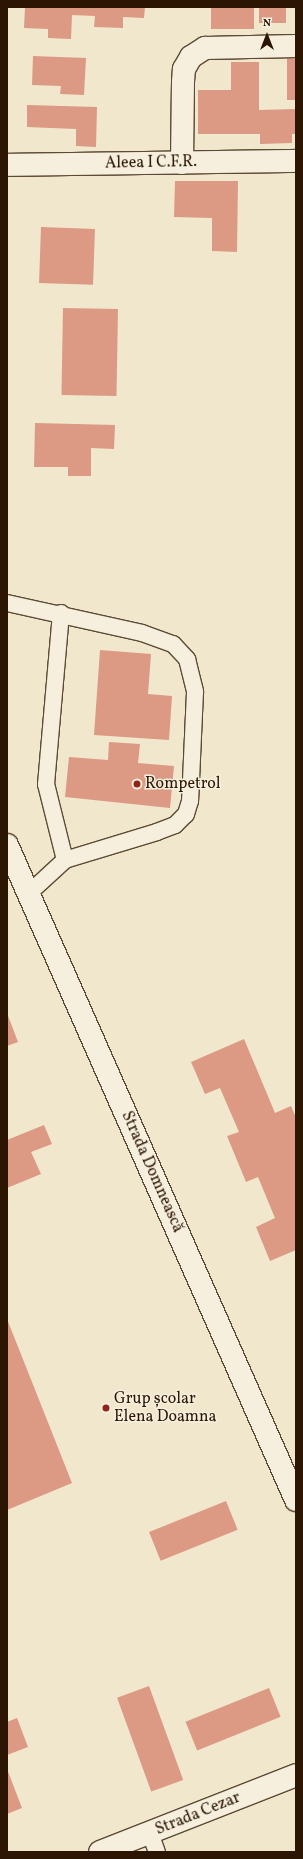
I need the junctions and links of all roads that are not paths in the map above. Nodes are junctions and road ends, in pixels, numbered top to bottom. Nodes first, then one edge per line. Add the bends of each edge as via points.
1 (296, 46) edge
2 (296, 161) edge
3 (182, 162) junction
4 (7, 165) edge
5 (7, 603) edge
6 (61, 613) junction
7 (7, 845) edge
8 (66, 860) junction
9 (28, 894) junction
10 (296, 1500) edge
11 (296, 1775) edge
12 (153, 1842) edge
13 (100, 1852) edge

1 - 3 street via 205,48 191,57 184,69
2 - 3 street, Aleea I C.F.R.
3 - 4 street, Aleea I C.F.R.
5 - 6 lane
6 - 8 lane via 46,784
6 - 8 lane via 142,633 173,644 186,660 195,692 190,801 186,814 174,825 157,832
7 - 9 street, Strada Domnească
8 - 9 lane
9 - 10 street, Strada Domnească
11 - 12 street, Strada Cezar
12 - 13 street, Strada Cezar

